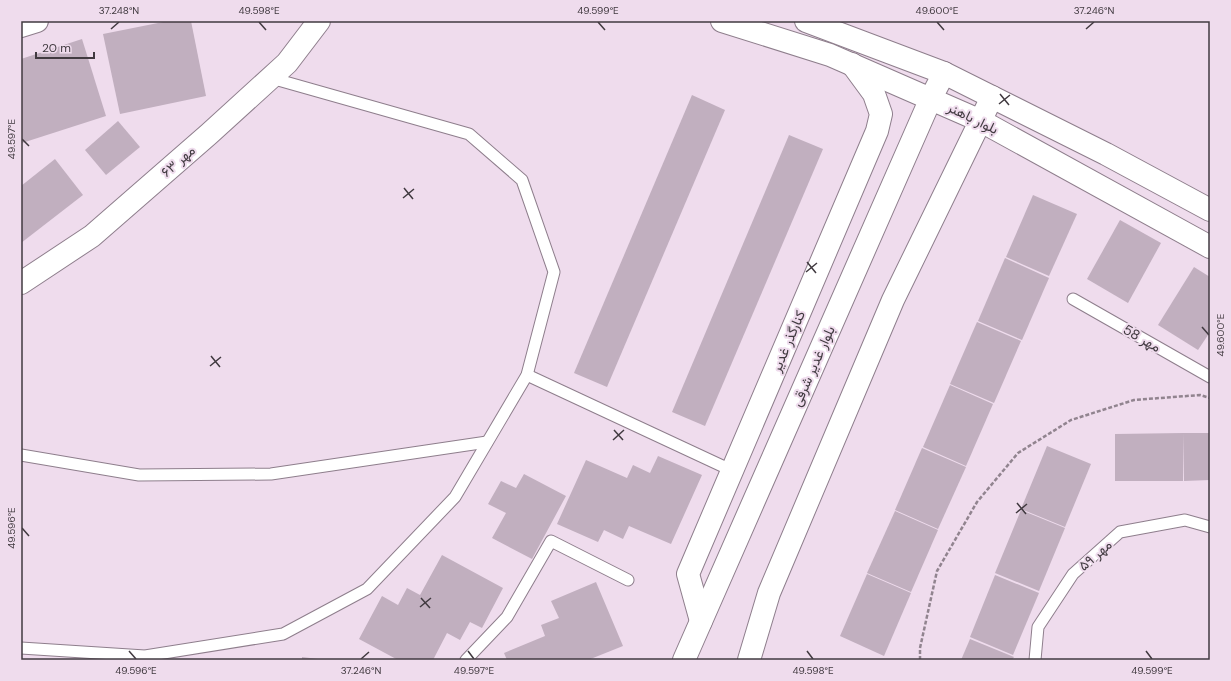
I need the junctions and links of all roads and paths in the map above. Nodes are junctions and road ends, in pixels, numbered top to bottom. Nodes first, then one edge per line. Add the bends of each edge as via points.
1 (37, 21) edge
2 (319, 21) edge
3 (722, 21) edge
4 (806, 21) edge
5 (21, 26) edge
6 (852, 64) junction
7 (944, 73) junction
8 (271, 78) junction
9 (992, 97) junction
10 (931, 98) junction
11 (981, 121) junction
12 (1210, 210) edge
13 (1210, 247) edge
14 (21, 283) edge
15 (1073, 299) dead end
16 (526, 375) junction
17 (1210, 377) edge
18 (1210, 398) edge
19 (487, 442) junction
20 (21, 455) edge
21 (733, 471) junction
22 (1210, 527) edge
23 (628, 580) dead end
24 (701, 621) junction
25 (21, 648) edge
26 (466, 660) edge
27 (684, 660) edge
28 (749, 660) edge
29 (920, 660) edge
30 (1035, 660) edge

1 - 5 main road
2 - 8 main road, مهر ۶۳ via 287,63
3 - 6 main road, بلوار باهنر
4 - 7 main road, بلوار باهنر
6 - 10 main road, بلوار باهنر
6 - 21 main road, کنارگذر غدیر via 874,94 881,114 877,132
7 - 9 main road, بلوار باهنر
7 - 10 main road, بلوار غدیر شرقی
8 - 14 main road, مهر ۶۳ via 92,236
8 - 16 lane via 469,134 522,180 554,272
9 - 11 main road
9 - 12 main road, بلوار باهنر
10 - 11 main road, بلوار باهنر
10 - 24 main road, بلوار غدیر شرقی
11 - 13 main road, بلوار باهنر
11 - 28 main road via 893,300 769,593
15 - 17 lane, مهر 58
16 - 19 lane
16 - 21 lane
18 - 29 path via 1200,395 1134,400 1071,420 1018,453 977,502 937,572 920,648
19 - 20 lane via 271,474 139,475
19 - 25 lane via 455,497 367,588 283,634 145,656
21 - 24 main road, کنارگذر غدیر via 688,574
22 - 30 lane, مهر ۵۹ via 1185,520 1120,532 1073,574 1038,627
23 - 26 lane via 551,541 507,618
24 - 27 main road, بلوار غدیر شرقی

